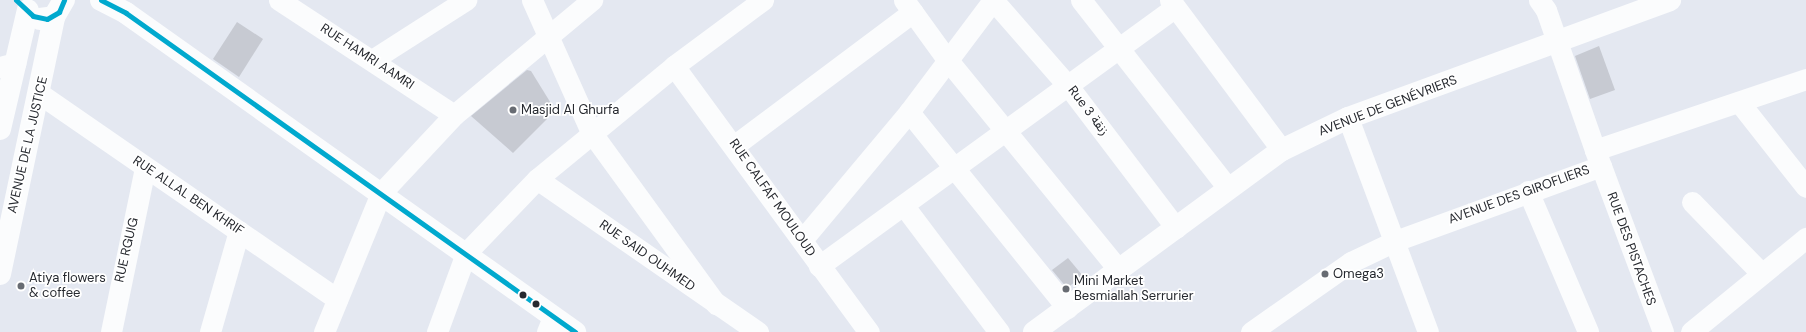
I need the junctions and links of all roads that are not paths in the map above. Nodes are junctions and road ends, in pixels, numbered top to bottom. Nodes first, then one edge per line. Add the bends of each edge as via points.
1 (101, 0) edge
2 (466, 0) edge
3 (532, 0) edge
4 (592, 0) edge
5 (763, 0) edge
6 (993, 0) edge
7 (1081, 0) edge
8 (1539, 0) edge
9 (1670, 0) edge
10 (289, 2) edge
11 (1172, 3) edge
12 (23, 4) edge
13 (909, 6) edge
14 (59, 8) edge
15 (548, 36) junction
16 (1556, 42) junction
17 (1120, 50) junction
18 (946, 58) junction
19 (372, 60) junction
20 (7, 65) edge
21 (674, 66) junction
22 (1806, 78) edge
23 (1069, 87) junction
24 (40, 94) junction
25 (1739, 102) junction
26 (909, 112) junction
27 (454, 115) junction
28 (1348, 118) junction
29 (0, 129) edge
30 (591, 132) junction
31 (1007, 132) junction
32 (735, 146) junction
33 (1282, 150) junction
34 (1598, 158) junction
35 (145, 168) junction
36 (957, 168) junction
37 (537, 179) junction
38 (1806, 187) edge
39 (1228, 188) junction
40 (1528, 191) junction
41 (381, 193) junction
42 (1692, 202) dead end
43 (904, 206) junction
44 (1176, 228) junction
45 (239, 231) junction
46 (1806, 238) edge
47 (802, 240) junction
48 (1394, 241) junction
49 (466, 253) junction
50 (819, 266) junction
51 (1118, 269) junction
52 (0, 274) edge
53 (1762, 274) junction
54 (337, 299) junction
55 (716, 304) junction
56 (1067, 308) junction
57 (550, 324) edge
58 (111, 332) edge
59 (210, 332) edge
60 (324, 332) edge
61 (437, 332) edge
62 (575, 332) edge
63 (758, 332) edge
64 (869, 332) edge
65 (999, 332) edge
66 (1034, 332) edge
67 (1251, 332) edge
68 (1428, 332) edge
69 (1588, 332) edge
70 (1663, 332) edge
71 (1691, 332) edge

1 - 41 street via 126,13
2 - 19 street
3 - 15 street
4 - 15 street
5 - 21 street
6 - 18 street
6 - 23 street, Rue 3 زنقة
7 - 17 street
8 - 16 street, RUE DES PISTACHES
9 - 16 street, AVENUE DE GENÉVRIERS
10 - 19 street, RUE HAMRI AAMRI
11 - 17 street
11 - 33 street
12 - 14 street via 40,19
12 - 20 street
13 - 18 street
13 - 32 street
14 - 24 street, AVENUE DE LA JUSTICE
15 - 27 street
15 - 30 street
16 - 28 street, AVENUE DE GENÉVRIERS
16 - 34 street, RUE DES PISTACHES
17 - 23 street
17 - 39 street
18 - 26 street
18 - 31 street
19 - 27 street, RUE HAMRI AAMRI
20 - 29 street
21 - 30 street
21 - 32 street, RUE CALFAF MOULOUD
22 - 25 street, AVENUE DES GIROFLIERS
23 - 31 street
23 - 44 street, Rue 3 زنقة
24 - 35 street, RUE ALLAL BEN KHRIF
24 - 52 street, AVENUE DE LA JUSTICE
25 - 34 street, AVENUE DES GIROFLIERS
25 - 38 street
26 - 36 street
26 - 47 street
27 - 41 street
28 - 33 street, AVENUE DE GENÉVRIERS
28 - 48 street
30 - 37 street
30 - 55 street
31 - 36 street
31 - 51 street
32 - 47 street, RUE CALFAF MOULOUD
33 - 39 street, AVENUE DE GENÉVRIERS
34 - 40 street, AVENUE DES GIROFLIERS
34 - 70 street, RUE DES PISTACHES
35 - 45 street, RUE ALLAL BEN KHRIF
35 - 58 street, RUE RGUIG
36 - 43 street
36 - 56 street
37 - 49 street
37 - 55 street, RUE SAID OUHMED
39 - 44 street, AVENUE DE GENÉVRIERS
40 - 48 street, AVENUE DES GIROFLIERS
40 - 69 street
41 - 49 street
41 - 54 street
42 - 53 street
43 - 50 street
43 - 65 street
44 - 51 street, AVENUE DE GENÉVRIERS
45 - 54 street, RUE ALLAL BEN KHRIF
45 - 59 street
46 - 53 street
47 - 50 street, RUE CALFAF MOULOUD
48 - 67 street, AVENUE DES GIROFLIERS via 1351,262
48 - 68 street
49 - 57 street
49 - 61 street
50 - 64 street, RUE CALFAF MOULOUD
51 - 56 street, AVENUE DE GENÉVRIERS
53 - 71 street
54 - 60 street
55 - 63 street, RUE SAID OUHMED
56 - 66 street, AVENUE DE GENÉVRIERS
57 - 62 street

